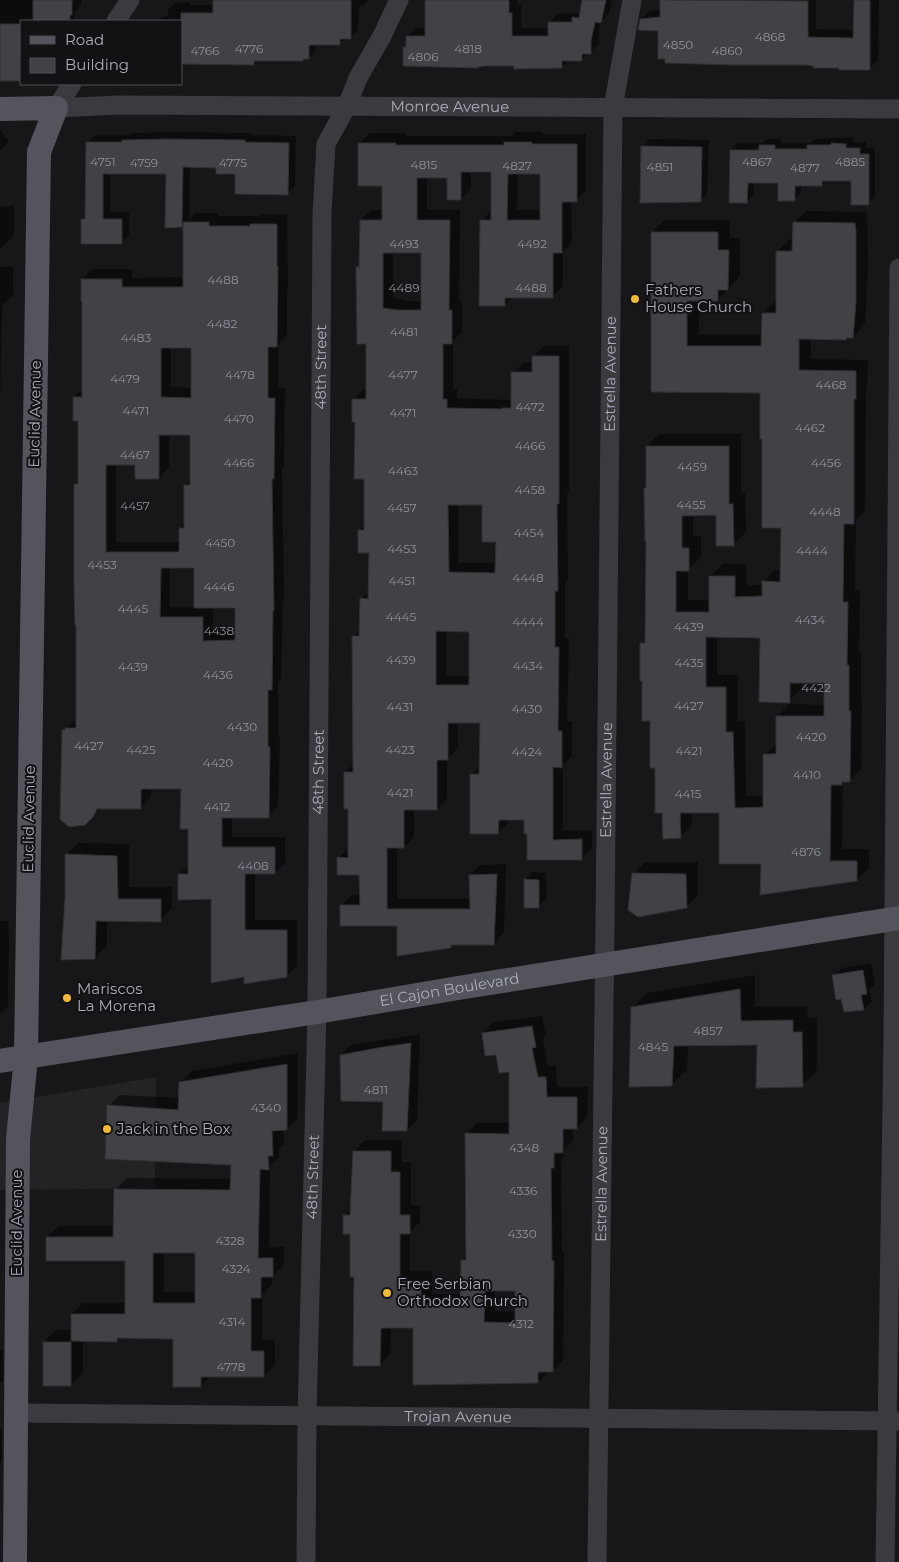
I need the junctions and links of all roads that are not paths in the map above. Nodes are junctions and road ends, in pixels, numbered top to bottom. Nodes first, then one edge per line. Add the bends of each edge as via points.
1 (130, 0) edge
2 (399, 0) edge
3 (632, 0) edge
4 (117, 20) edge
5 (71, 85) edge
6 (347, 106) junction
7 (56, 108) junction
8 (613, 108) junction
9 (0, 109) edge
10 (899, 109) edge
11 (899, 268) edge
12 (896, 918) edge
13 (605, 965) junction
14 (317, 1012) junction
15 (26, 1057) junction
16 (0, 1061) edge
17 (17, 1413) junction
18 (308, 1416) junction
19 (599, 1418) junction
20 (893, 1421) edge
21 (15, 1562) edge
22 (306, 1562) edge
23 (597, 1562) edge
24 (886, 1562) edge

1 - 4 street
2 - 6 street, 48th Street
3 - 8 street, Estrella Avenue
5 - 7 street, Euclid Avenue
6 - 7 street, Monroe Avenue via 118,105
6 - 8 street, Monroe Avenue
6 - 14 street, 48th Street via 326,144 322,214
7 - 9 main road, Monroe Avenue
7 - 15 main road, Euclid Avenue via 39,152
8 - 10 street, Monroe Avenue
8 - 13 street, Estrella Avenue
11 - 12 street
12 - 13 main road, El Cajon Boulevard
12 - 20 street via 887,1395
13 - 14 main road, El Cajon Boulevard
13 - 19 street, Estrella Avenue
14 - 15 main road, El Cajon Boulevard
14 - 18 street, 48th Street
15 - 16 main road, El Cajon Boulevard
15 - 17 main road, Euclid Avenue via 18,1139
17 - 18 street, Trojan Avenue
17 - 21 main road, Euclid Avenue
18 - 19 street, Trojan Avenue
18 - 22 street, 48th Street
19 - 20 street, Trojan Avenue
19 - 23 street, Estrella Avenue
20 - 24 street

